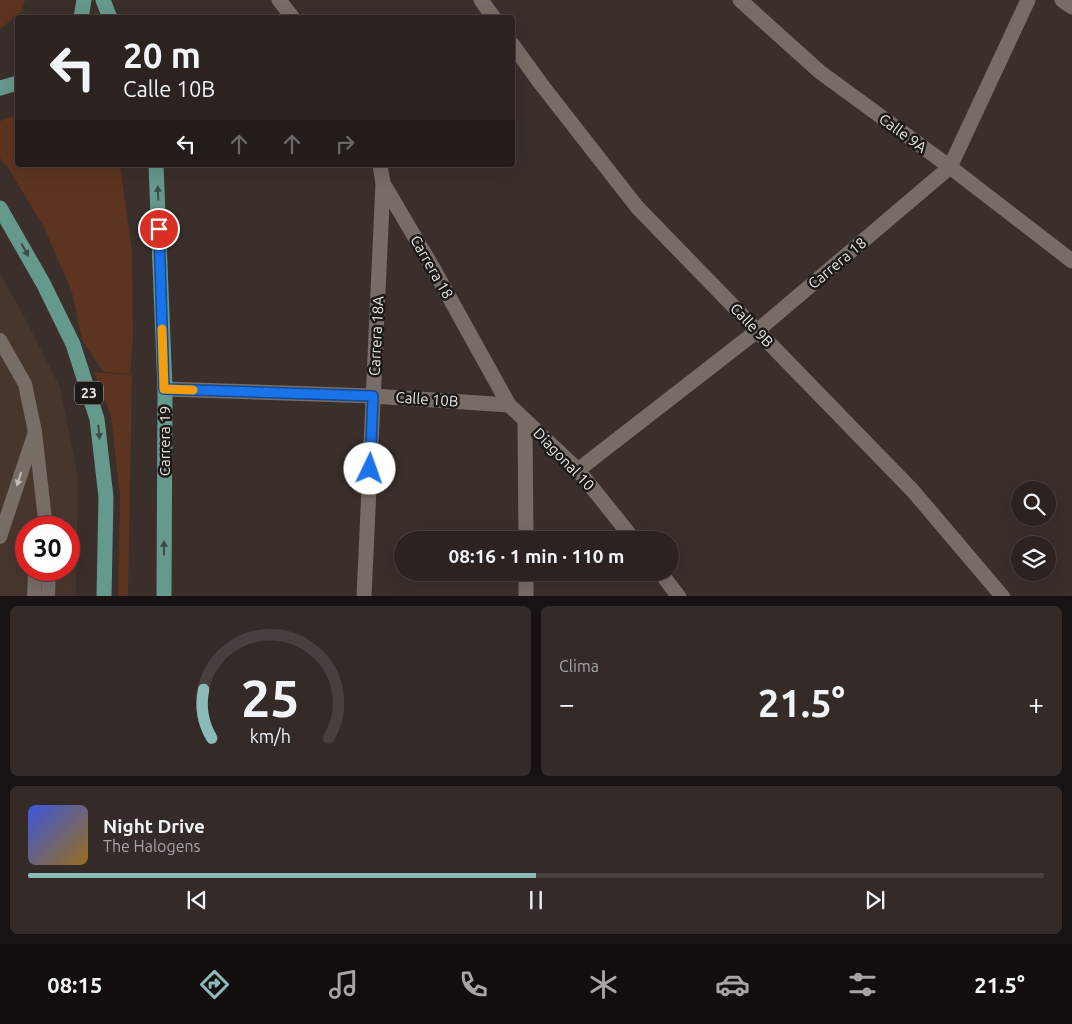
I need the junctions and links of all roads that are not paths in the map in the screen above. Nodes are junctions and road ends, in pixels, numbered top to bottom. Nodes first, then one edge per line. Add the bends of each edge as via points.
1 (84, 0) edge
2 (103, 0) edge
3 (278, 0) edge
4 (482, 0) edge
5 (740, 0) edge
6 (1028, 0) edge
7 (1062, 0) edge
8 (1072, 8) edge
9 (82, 15) edge
10 (109, 15) edge
11 (290, 15) edge
12 (492, 15) edge
13 (515, 48) edge
14 (15, 84) edge
15 (0, 88) edge
16 (156, 167) edge
17 (380, 167) edge
18 (950, 167) junction
19 (383, 183) junction
20 (0, 208) edge
21 (1072, 260) edge
22 (757, 331) junction
23 (0, 340) edge
24 (164, 389) junction
25 (373, 396) junction
26 (509, 405) junction
27 (525, 420) junction
28 (35, 432) junction
29 (40, 469) junction
30 (578, 470) junction
31 (38, 516) edge
32 (45, 516) edge
33 (526, 531) edge
34 (627, 531) edge
35 (0, 537) edge
36 (35, 581) edge
37 (49, 581) edge
38 (526, 581) edge
39 (667, 581) edge
40 (34, 596) edge
41 (48, 596) edge
42 (104, 596) edge
43 (164, 596) edge
44 (364, 596) edge
45 (526, 596) edge
46 (679, 596) edge
47 (1003, 596) edge

1 - 9 main road
2 - 10 main road
3 - 11 street
4 - 12 street
5 - 18 street, Calle 9A via 820,72
6 - 18 street, Carrera 18
7 - 8 street
13 - 22 street, Calle 9B via 637,207
14 - 15 main road
24 -> 16 main road, Carrera 19
17 - 19 street, Carrera 18A
18 - 21 street, Calle 9A
18 - 22 street, Carrera 18
19 - 25 street, Carrera 18A
19 - 26 street, Carrera 18
20 -> 42 main road, 23 via 73,344 97,419 106,497
22 - 30 street, Carrera 18
22 - 47 street, Calle 9B via 913,491
23 - 28 lane via 25,384
24 - 25 street, Calle 10B
43 -> 24 main road, Carrera 19
25 - 26 street, Calle 10B
25 - 44 street, Carrera 18A
26 - 27 street, Diagonal 10
27 - 30 street, Diagonal 10
27 - 33 street
28 - 29 lane
28 -> 35 lane
29 - 31 lane
29 - 32 lane
30 - 34 street, Diagonal 10
36 - 40 lane
37 - 41 lane
38 - 45 street
39 - 46 street

